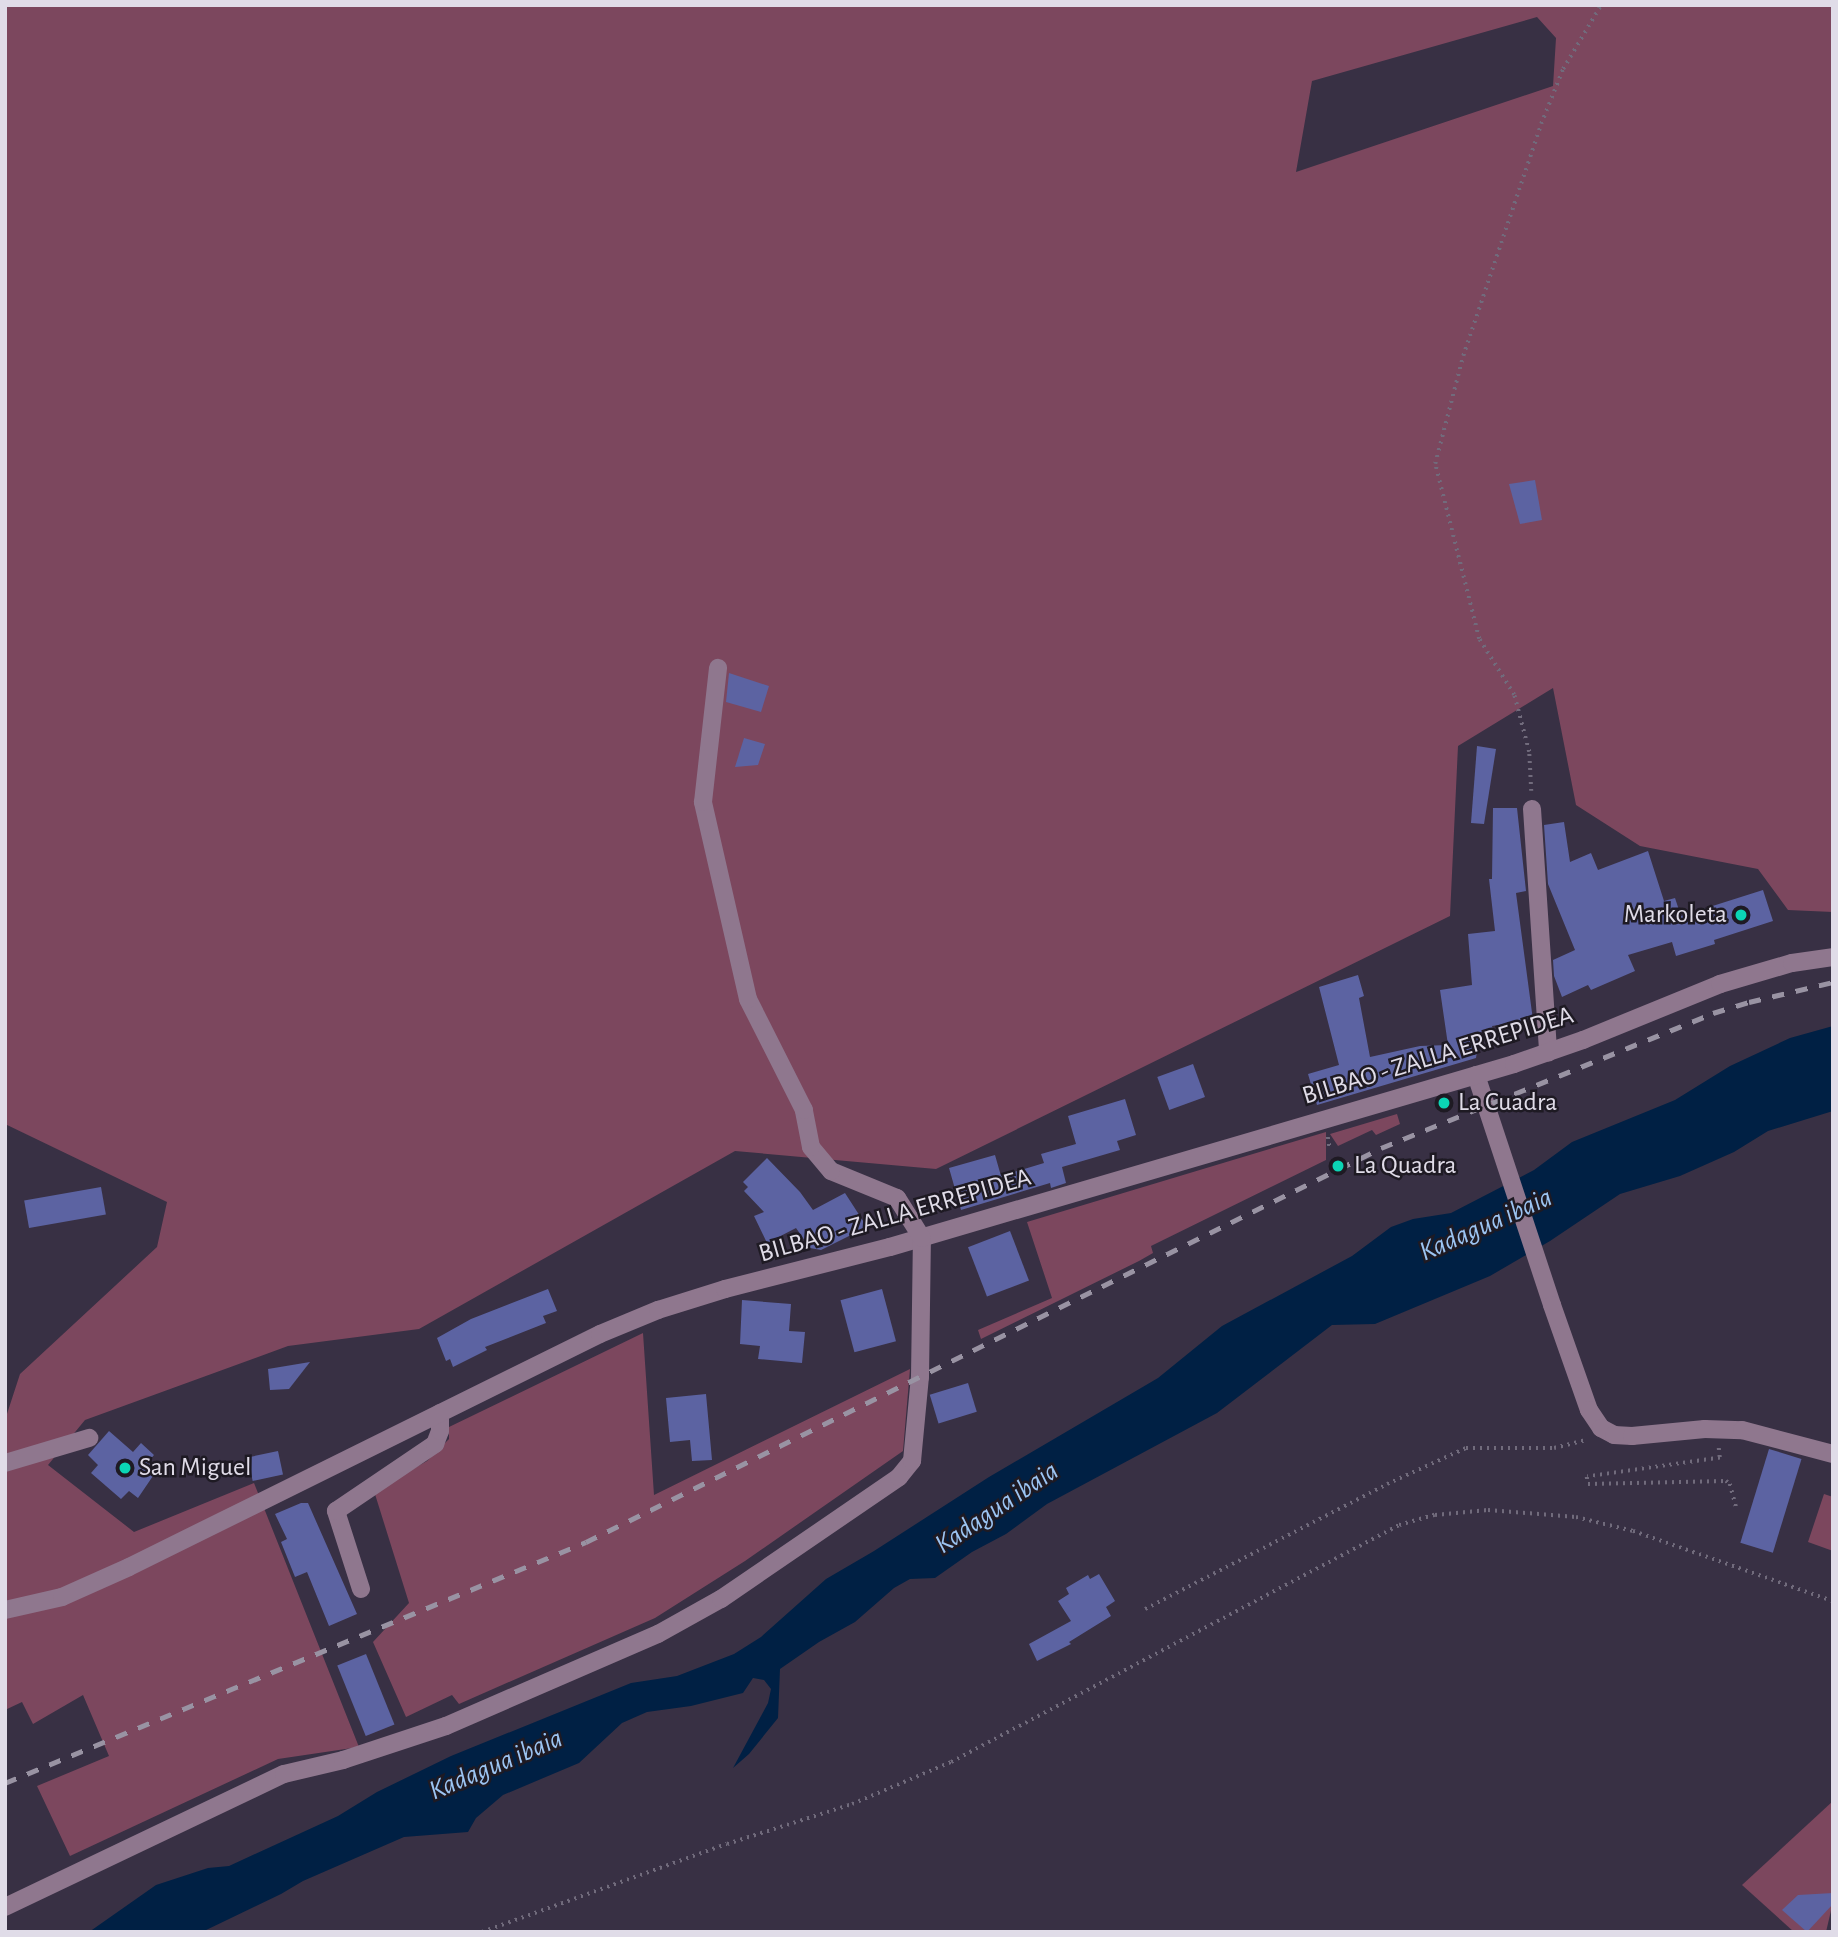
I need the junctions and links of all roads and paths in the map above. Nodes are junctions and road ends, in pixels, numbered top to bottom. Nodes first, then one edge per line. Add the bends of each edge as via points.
1 (1601, 5) edge
2 (718, 668) dead end
3 (1532, 809) joint
4 (1833, 957) edge
5 (1548, 1052) junction
6 (1476, 1075) junction
7 (1328, 1132) dead end
8 (1330, 1150) dead end
9 (922, 1238) junction
10 (440, 1413) junction
11 (1601, 1428) junction
12 (1718, 1429) junction
13 (89, 1438) dead end
14 (1833, 1454) edge
15 (5, 1463) edge
16 (1737, 1510) dead end
17 (361, 1588) dead end
18 (1833, 1601) edge
19 (1145, 1609) dead end
20 (5, 1610) edge
21 (5, 1907) edge
22 (482, 1932) edge

1 - 3 path via 1563,69 1541,124 1463,356 1435,464 1479,639 1514,695 1529,752
2 - 9 street via 703,802 748,999 803,1110 811,1147 831,1171 897,1198
3 - 5 street
4 - 5 street, BILBAO - ZALLA ERREPIDEA via 1792,963 1720,984
5 - 6 street, BILBAO - ZALLA ERREPIDEA
6 - 9 street, BILBAO - ZALLA ERREPIDEA
6 - 11 street via 1589,1410
7 - 8 path
9 - 10 street, BILBAO - ZALLA ERREPIDEA via 657,1310
9 - 21 street via 917,1424 912,1461 899,1477 721,1599 658,1634 446,1726 284,1774
10 - 17 street via 435,1444 336,1511
10 - 20 street, BILBAO - ZALLA ERREPIDEA via 129,1567 62,1597
11 - 12 street via 1614,1435 1632,1436
11 - 19 path via 1584,1441 1554,1448 1466,1448
12 - 14 street via 1742,1430
12 - 16 path via 1720,1458 1587,1477 1588,1483 1726,1481
13 - 15 street
18 - 22 path via 1633,1531 1576,1517 1488,1510 1435,1515 1388,1530 951,1762 852,1804

